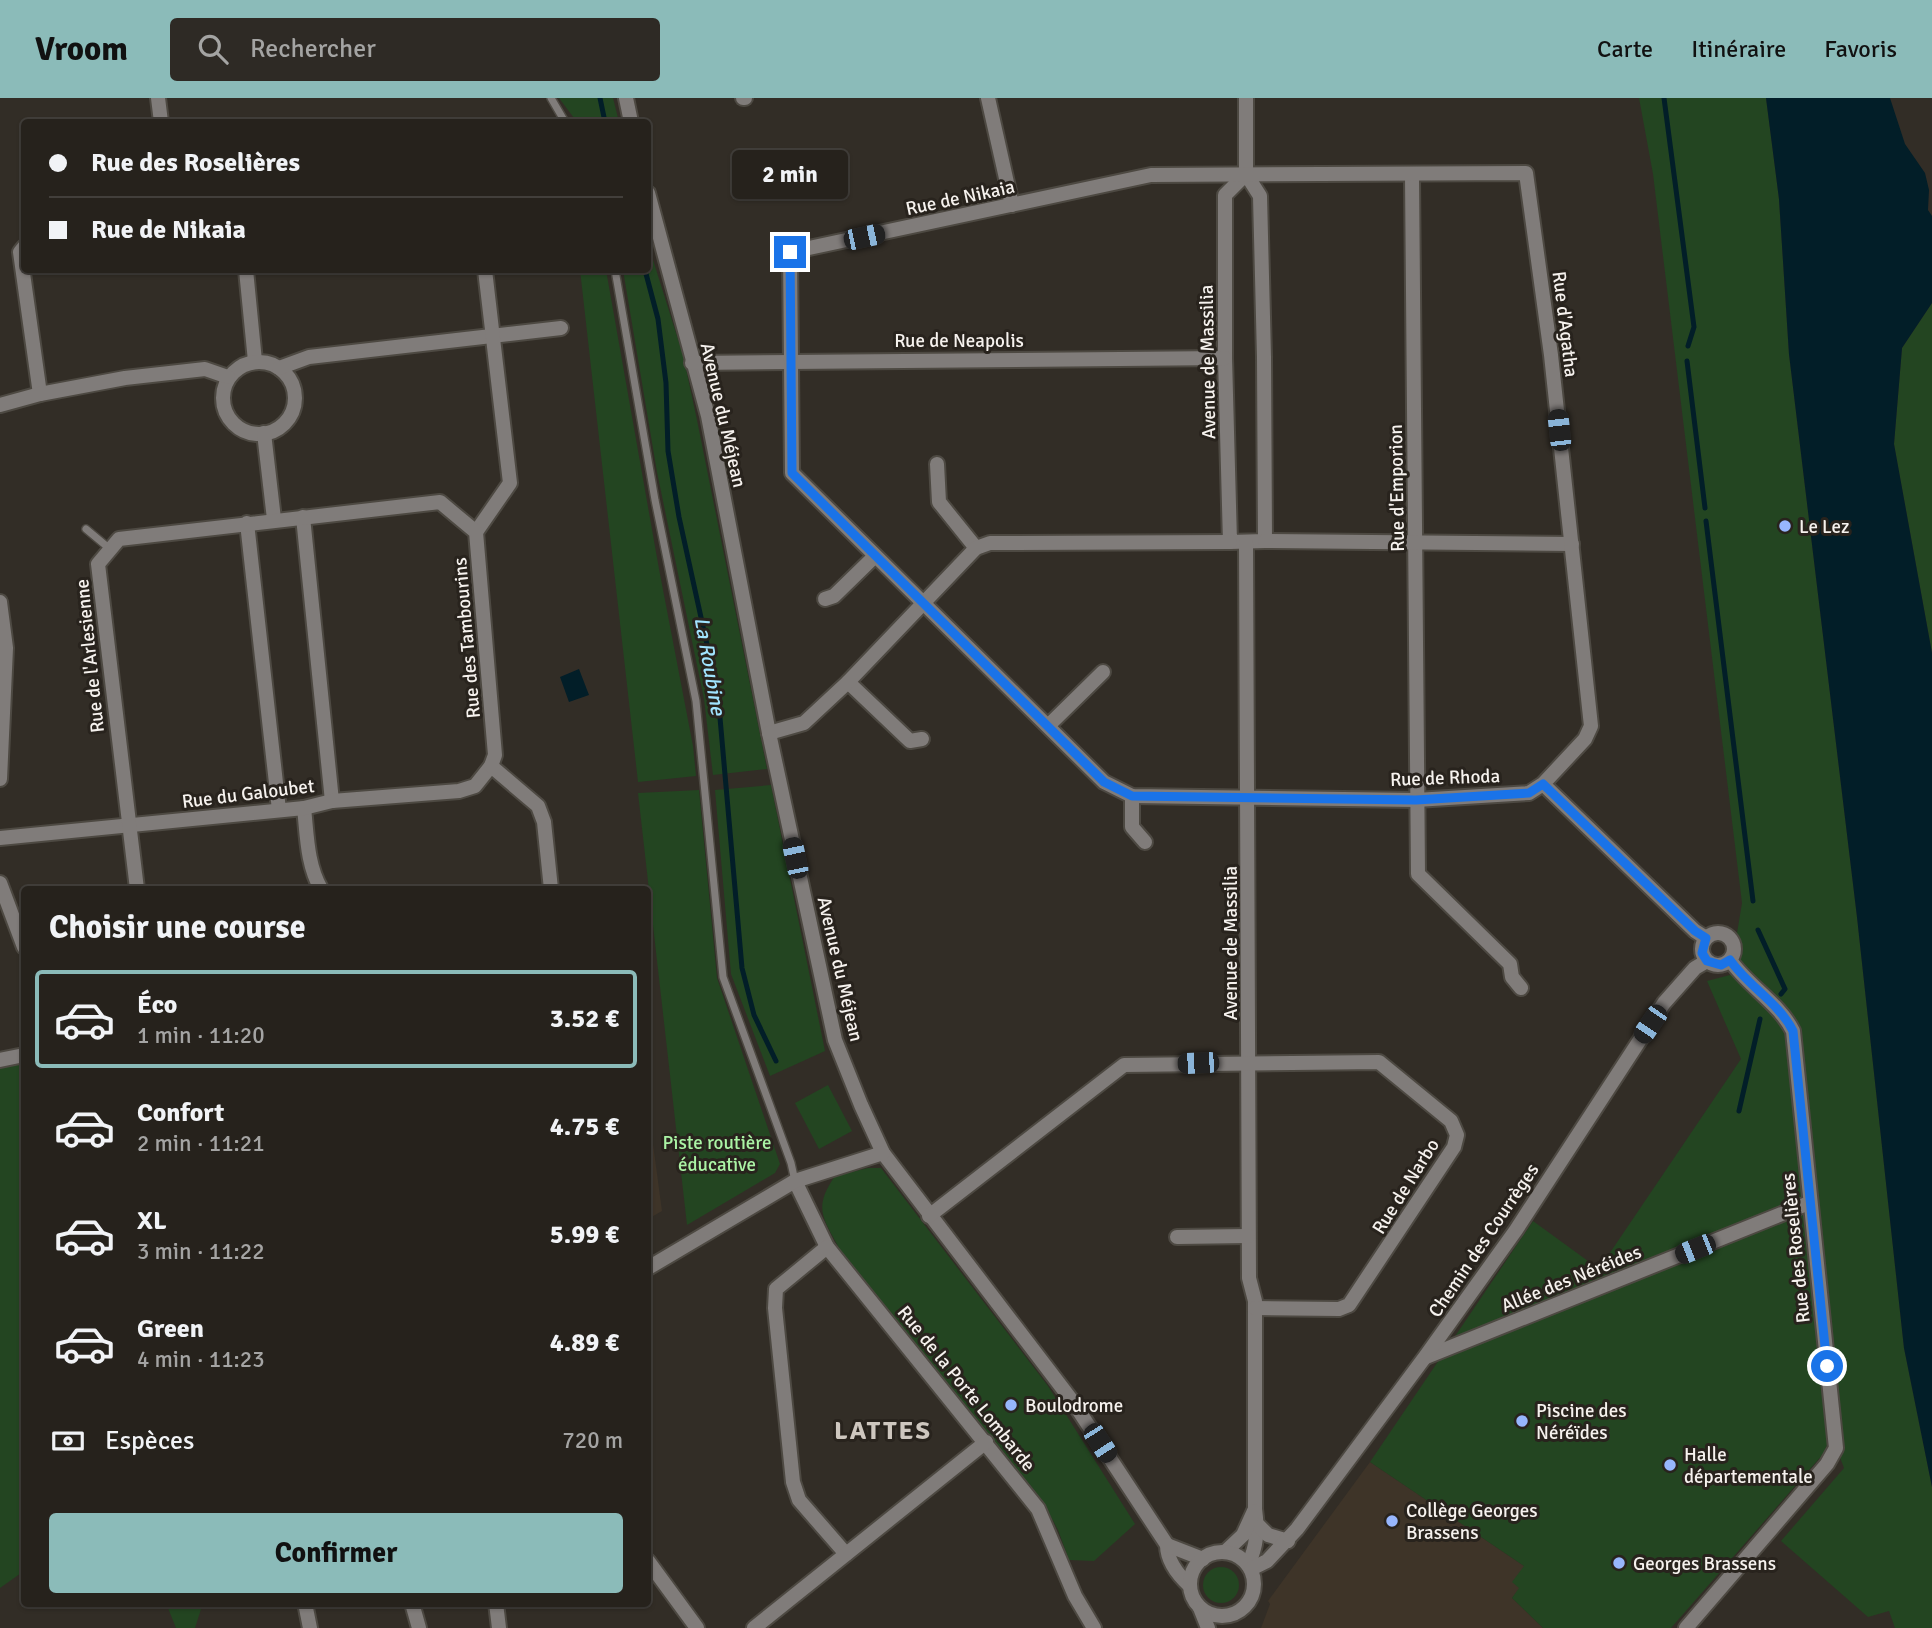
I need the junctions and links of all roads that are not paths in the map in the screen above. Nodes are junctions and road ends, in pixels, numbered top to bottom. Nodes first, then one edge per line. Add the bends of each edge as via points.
1 (158, 98) edge
2 (551, 98) edge
3 (626, 98) edge
4 (988, 98) edge
5 (1246, 98) edge
6 (161, 119) edge
7 (563, 119) edge
8 (630, 119) edge
9 (1246, 173) junction
10 (1412, 175) junction
11 (651, 205) edge
12 (1012, 205) junction
13 (23, 273) edge
14 (246, 273) edge
15 (485, 273) edge
16 (616, 273) edge
17 (561, 328) dead end
18 (493, 337) junction
19 (1225, 358) junction
20 (255, 361) junction
21 (791, 361) junction
22 (692, 363) junction
23 (279, 368) junction
24 (229, 377) junction
25 (40, 394) junction
26 (0, 405) edge
27 (264, 433) junction
28 (937, 464) dead end
29 (303, 517) junction
30 (274, 519) junction
31 (247, 523) junction
32 (86, 529) dead end
33 (476, 532) junction
34 (1265, 541) junction
35 (1230, 542) junction
36 (1246, 543) junction
37 (1416, 544) junction
38 (1572, 544) junction
39 (975, 548) junction
40 (110, 549) junction
41 (875, 556) junction
42 (825, 599) dead end
43 (0, 602) edge
44 (925, 603) junction
45 (1102, 672) dead end
46 (848, 682) junction
47 (1049, 725) junction
48 (769, 733) junction
49 (922, 738) dead end
50 (491, 766) junction
51 (0, 779) edge
52 (1543, 784) junction
53 (1132, 796) junction
54 (1248, 797) junction
55 (1416, 800) junction
56 (332, 801) junction
57 (304, 808) junction
58 (279, 810) junction
59 (128, 826) junction
60 (0, 838) edge
61 (1145, 842) dead end
62 (0, 883) edge
63 (137, 886) edge
64 (319, 886) edge
65 (551, 886) edge
66 (1706, 938) junction
67 (21, 939) edge
68 (1730, 960) junction
69 (1707, 961) junction
70 (1521, 988) dead end
71 (21, 1056) edge
72 (0, 1060) edge
73 (1249, 1062) junction
74 (883, 1153) junction
75 (795, 1181) junction
76 (1810, 1203) junction
77 (929, 1216) junction
78 (1248, 1236) junction
79 (1177, 1237) dead end
80 (827, 1247) junction
81 (651, 1266) edge
82 (1255, 1308) junction
83 (1425, 1357) junction
84 (986, 1442) junction
85 (1256, 1517) junction
86 (1288, 1541) junction
87 (1167, 1545) junction
88 (1225, 1552) junction
89 (846, 1554) junction
90 (1203, 1559) junction
91 (651, 1565) edge
92 (1250, 1567) junction
93 (1190, 1586) junction
94 (306, 1607) edge
95 (413, 1607) edge
96 (496, 1607) edge
97 (1200, 1608) junction
98 (1241, 1611) junction
99 (310, 1628) edge
100 (419, 1628) edge
101 (499, 1628) edge
102 (697, 1628) edge
103 (754, 1628) edge
104 (1094, 1628) edge
105 (1208, 1628) edge
106 (1239, 1628) edge
107 (1686, 1628) edge

1 - 6 street
2 - 7 lane
3 - 8 street
4 - 12 street
5 - 9 street
9 - 10 street, Rue d'Agatha
9 - 12 street, Rue de Nikaia via 1151,175
9 - 19 street, Avenue de Massilia via 1225,195
9 - 34 street via 1260,196
10 - 37 street, Rue d'Emporion
10 - 38 street, Rue d'Agatha via 1527,173
11 - 22 street, Avenue du Méjean
12 - 21 street, Rue de Nikaia via 790,252
13 - 25 street
14 - 20 street
15 - 18 street
16 - 75 lane via 696,701 723,977
17 - 18 street
18 - 23 street via 309,357
18 - 33 street via 510,483
19 - 21 street, Rue de Neapolis
19 - 35 street, Avenue de Massilia
20 - 23 street
20 - 24 street
21 - 22 street, Rue de Neapolis
21 - 41 street via 792,473
22 - 48 street, Avenue du Méjean via 708,416
23 - 27 street via 288,376 295,400 285,422
24 - 25 street via 205,369
24 - 27 street via 222,400 231,422 252,433
25 - 26 street
27 - 30 street
28 - 39 street via 939,502
29 - 30 street, Rue des Tambourins
29 - 33 street, Rue des Tambourins via 440,502
29 - 56 street
30 - 31 street
31 - 40 street via 119,538
31 - 58 street
32 - 40 lane
33 - 50 street, Rue des Tambourins via 495,755
34 - 36 street
34 - 37 street
35 - 36 street
35 - 39 street via 990,543
36 - 54 street, Avenue de Massilia
37 - 38 street
37 - 55 street, Rue d'Emporion
38 - 52 street, Rue d'Agatha via 1591,726 1585,739
39 - 44 street
40 - 59 street, Rue de l'Arlesienne via 98,564
41 - 42 street via 834,596
41 - 44 street
43 - 51 street via 6,648
44 - 46 street
44 - 47 street
45 - 47 street
46 - 48 street via 804,723
46 - 49 street via 910,741
47 - 53 street via 1104,782
48 - 74 street, Avenue du Méjean via 835,1040
50 - 56 street, Rue du Galoubet via 475,786 459,792
50 - 65 street via 538,806
52 - 55 street, Rue de Rhoda via 1529,793
52 - 66 street
53 - 54 street, Rue de Rhoda
53 - 61 street via 1132,827
54 - 55 street, Rue de Rhoda
54 - 73 street, Avenue de Massilia
55 - 70 street, Rue d'Emporion via 1418,874 1510,964 1512,977
56 - 57 street, Rue du Galoubet
57 - 58 street, Rue du Galoubet
57 - 64 street via 313,876
58 - 59 street, Rue du Galoubet
59 - 60 street, Rue du Galoubet
59 - 63 street, Rue de l'Arlesienne
62 - 67 street
66 - 68 street via 1714,933 1728,936 1735,950
66 - 69 street via 1702,953
68 - 69 street via 1721,965
68 - 76 street, Rue des Roselières via 1793,1031
69 - 83 street, Chemin des Courrèges via 1664,1003 1516,1230
71 - 72 street
73 - 77 street via 1124,1065
73 - 78 street, Avenue de Massilia
73 - 82 street, Rue de Narbo via 1379,1062 1451,1121 1457,1135 1454,1147 1349,1305 1339,1309
74 - 75 street
74 - 77 street, Avenue du Méjean
75 - 80 street, Rue de la Porte Lombarde
75 - 81 street
76 - 83 street, Allée des Néréides
76 - 107 street, Rue des Roselières via 1836,1448
77 - 87 street, Avenue du Méjean via 1073,1402
78 - 79 street
78 - 82 street, Avenue de Massilia
80 - 84 street, Rue de la Porte Lombarde
80 - 89 street via 776,1289 775,1308 793,1482 799,1500
82 - 85 street, Avenue de Massilia
83 - 86 street, Chemin des Courrèges
84 - 89 street
84 - 104 street, Rue de la Porte Lombarde via 1038,1508 1075,1596
85 - 86 street via 1268,1535
85 - 88 street, Avenue de Massilia
85 - 92 street, Avenue de Massilia via 1256,1548
86 - 92 street, Chemin des Courrèges via 1267,1561
87 - 90 street
87 - 93 street, Avenue du Méjean via 1167,1555
88 - 90 street
88 - 92 street
89 - 103 street
90 - 93 street via 1191,1575
91 - 102 street
92 - 98 street via 1253,1595
93 - 97 street
94 - 99 street
95 - 100 street
96 - 101 street
97 - 98 street via 1220,1617
97 - 105 street
98 - 106 street

